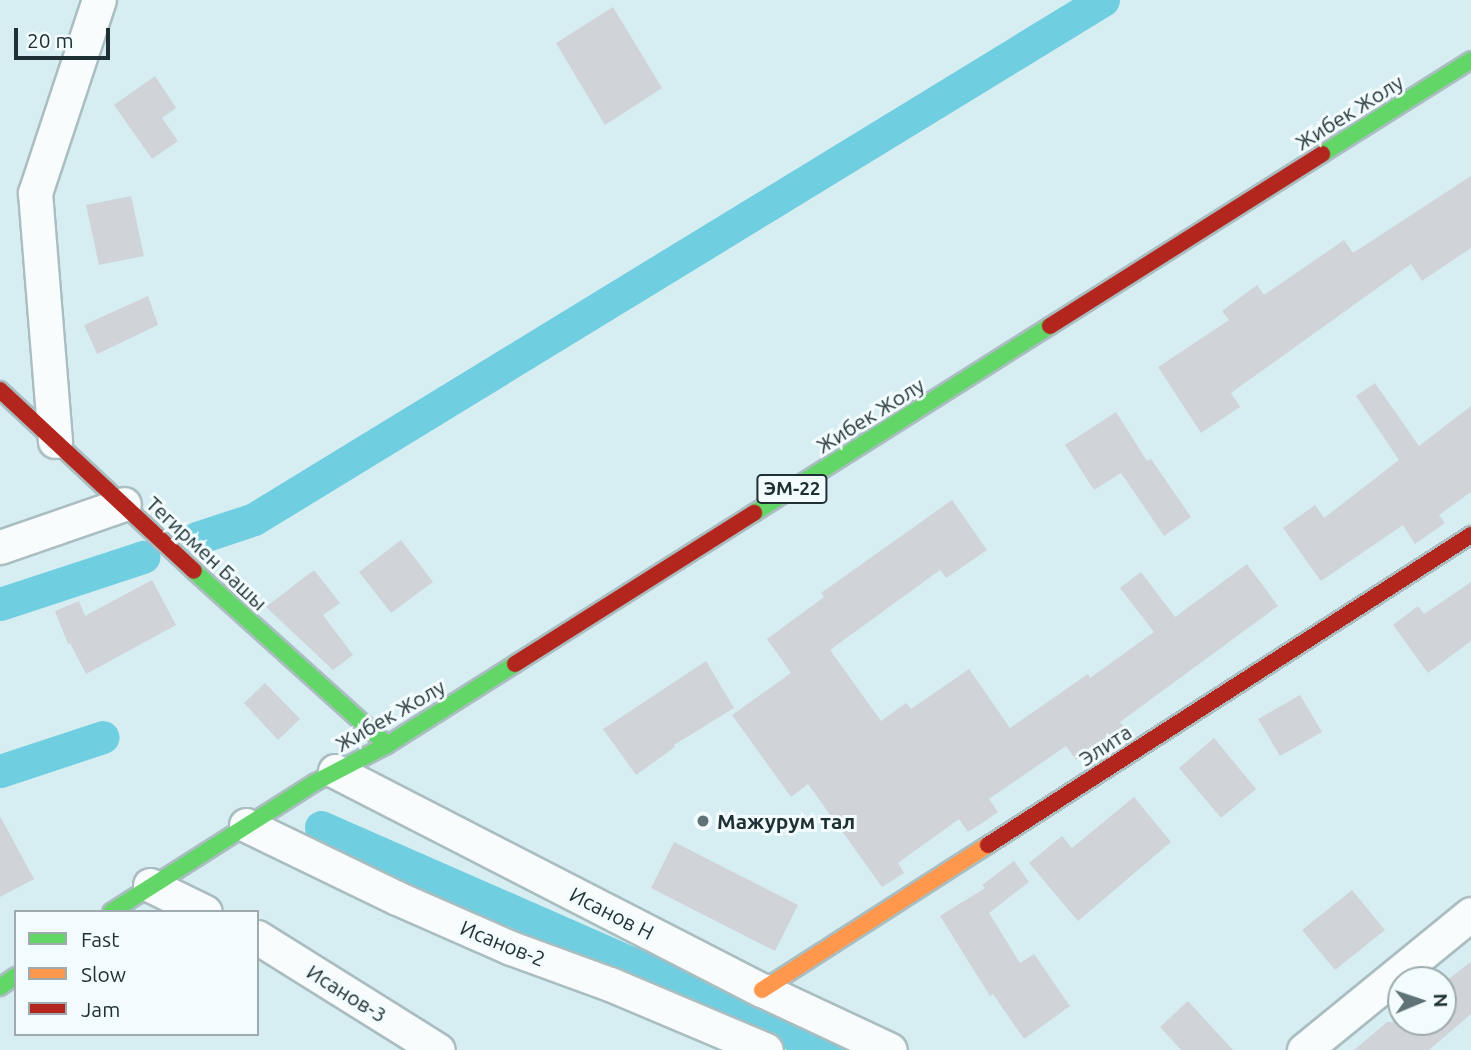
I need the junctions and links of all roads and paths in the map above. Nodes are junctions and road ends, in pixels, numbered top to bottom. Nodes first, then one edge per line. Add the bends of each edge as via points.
1 (99, 0) edge
2 (1471, 61) edge
3 (0, 390) edge
4 (55, 441) junction
5 (124, 505) junction
6 (1471, 535) edge
7 (0, 547) edge
8 (387, 745) junction
9 (335, 771) junction
10 (246, 825) junction
11 (150, 885) junction
12 (114, 910) edge
13 (201, 910) edge
14 (1471, 914) edge
15 (259, 938) edge
16 (762, 990) junction
17 (438, 1050) edge
18 (766, 1050) edge
19 (890, 1050) edge
20 (1304, 1050) edge

1 - 4 street via 35,193
2 - 8 main road, Жибек Жолу / ЭМ-22
3 - 4 main road, Тегирмен Башы
4 - 5 main road, Тегирмен Башы
5 - 7 street
5 - 8 main road, Тегирмен Башы
6 - 16 main road, Элита
8 - 9 main road, Жибек Жолу / ЭМ-22
9 - 10 main road, Жибек Жолу / ЭМ-22
9 - 16 street, Исанов Н
10 - 11 main road, Жибек Жолу / ЭМ-22
10 - 18 street, Исанов-2 via 397,898
11 - 12 main road, Жибек Жолу / ЭМ-22
11 - 13 street
14 - 20 street
15 - 17 street, Исанов-3
16 - 19 street, Исанов Н

